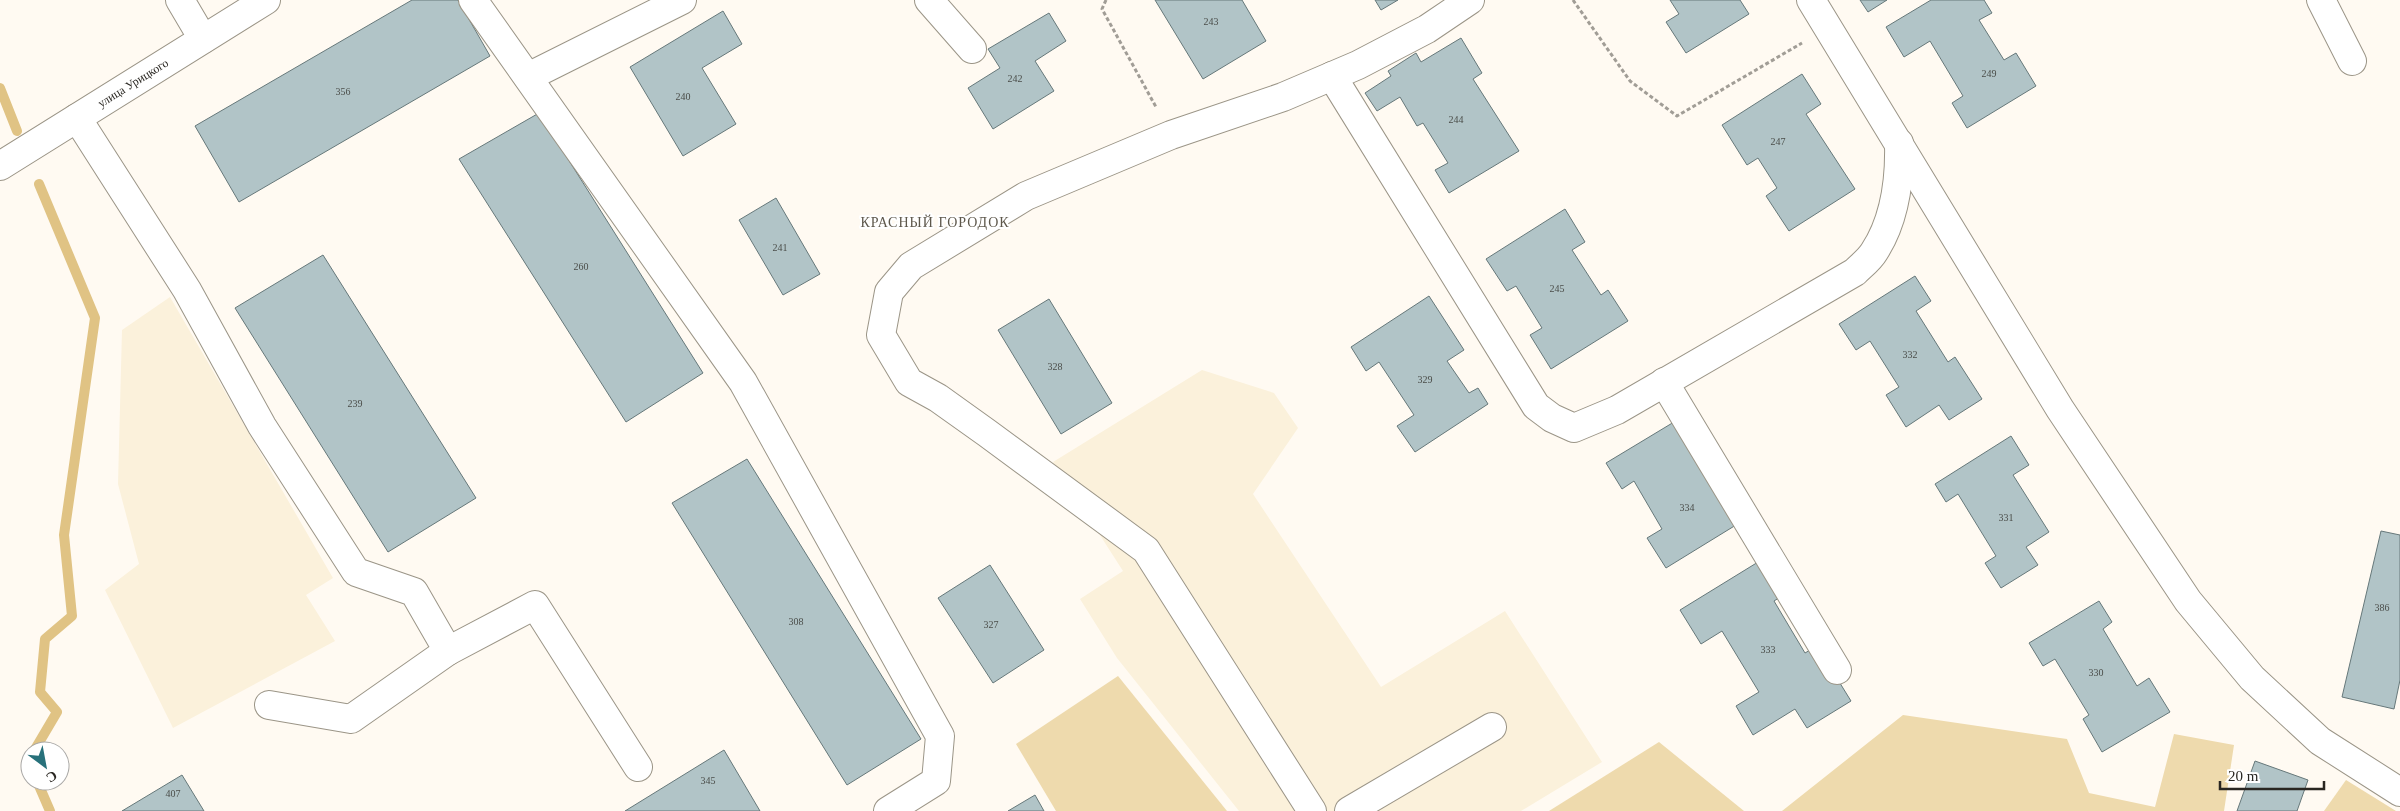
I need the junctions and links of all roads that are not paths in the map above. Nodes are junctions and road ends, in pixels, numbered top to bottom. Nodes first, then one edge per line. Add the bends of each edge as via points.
1 (180, 0) edge
2 (266, 0) edge
3 (473, 0) edge
4 (682, 0) edge
5 (929, 0) edge
6 (1470, 0) edge
7 (1812, 0) edge
8 (2321, 0) edge
9 (203, 39) junction
10 (972, 49) dead end
11 (2352, 61) dead end
12 (1332, 76) junction
13 (528, 77) junction
14 (77, 118) junction
15 (1898, 143) junction
16 (0, 166) edge
17 (1664, 382) junction
18 (448, 651) junction
19 (1836, 670) dead end
20 (269, 704) dead end
21 (1492, 727) dead end
22 (638, 768) dead end
23 (2400, 792) edge
24 (888, 811) edge
25 (1312, 811) edge
26 (1350, 811) edge

1 - 9 street
2 - 9 street, улица Урицкого
3 - 13 street
4 - 13 street
5 - 10 street
6 - 12 street via 1427,29
7 - 15 street
8 - 11 street
9 - 14 street, улица Урицкого
12 - 17 street via 1536,406 1574,428 1599,419
12 - 25 street via 1283,97 1171,135 1026,196 911,266 889,292 881,335 908,382 938,398 1146,550
13 - 24 street via 743,382 940,736 936,781
14 - 16 street, улица Урицкого
14 - 18 street via 187,290 262,426 356,572 414,592
15 - 17 street via 1898,184 1889,222 1874,254 1855,272
15 - 23 street via 2060,408 2188,601 2252,678 2320,741
17 - 19 street
18 - 20 street via 351,719
18 - 22 street via 535,605
21 - 26 street

